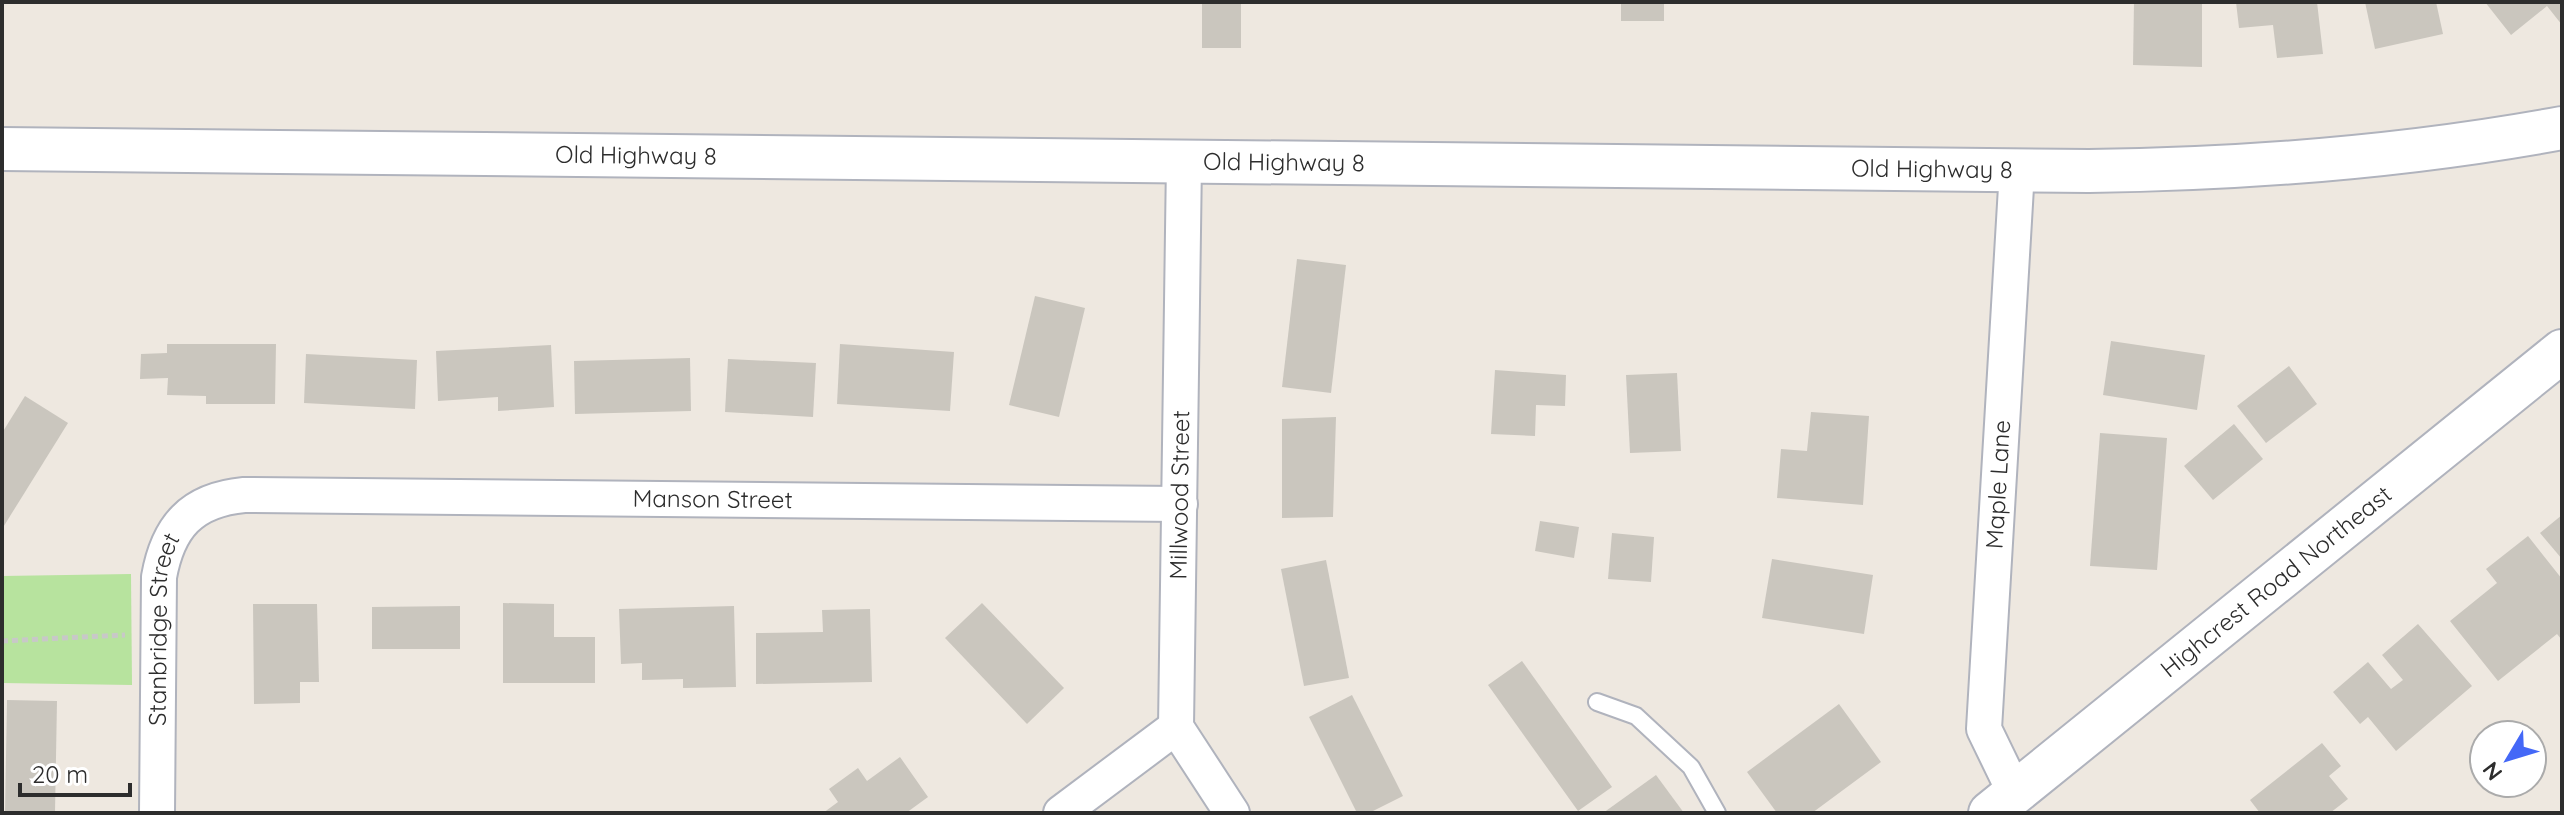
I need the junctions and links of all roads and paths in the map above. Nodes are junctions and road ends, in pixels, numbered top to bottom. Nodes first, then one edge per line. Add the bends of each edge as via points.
1 (2562, 128) edge
2 (2, 149) edge
3 (1184, 161) junction
4 (2017, 170) junction
5 (2562, 351) edge
6 (244, 495) joint
7 (1180, 504) junction
8 (158, 633) junction
9 (2, 641) edge
10 (1597, 702) dead end
11 (1176, 727) junction
12 (2002, 803) edge
13 (157, 813) edge
14 (1061, 813) edge
15 (1232, 813) edge
16 (1717, 813) edge

1 - 4 street, Old Highway 8 via 2319,162
2 - 3 street, Old Highway 8
3 - 4 street, Old Highway 8
3 - 7 street, Millwood Street
4 - 12 street, Maple Lane via 1984,729
5 - 12 street, Highcrest Road Northeast
6 - 7 street, Manson Street
6 - 8 street, Stanbridge Street via 198,508 176,528 159,577
7 - 11 street, Millwood Street
8 - 9 path
8 - 13 street, Stanbridge Street
10 - 16 lane via 1636,716 1691,767
11 - 14 street
11 - 15 street

